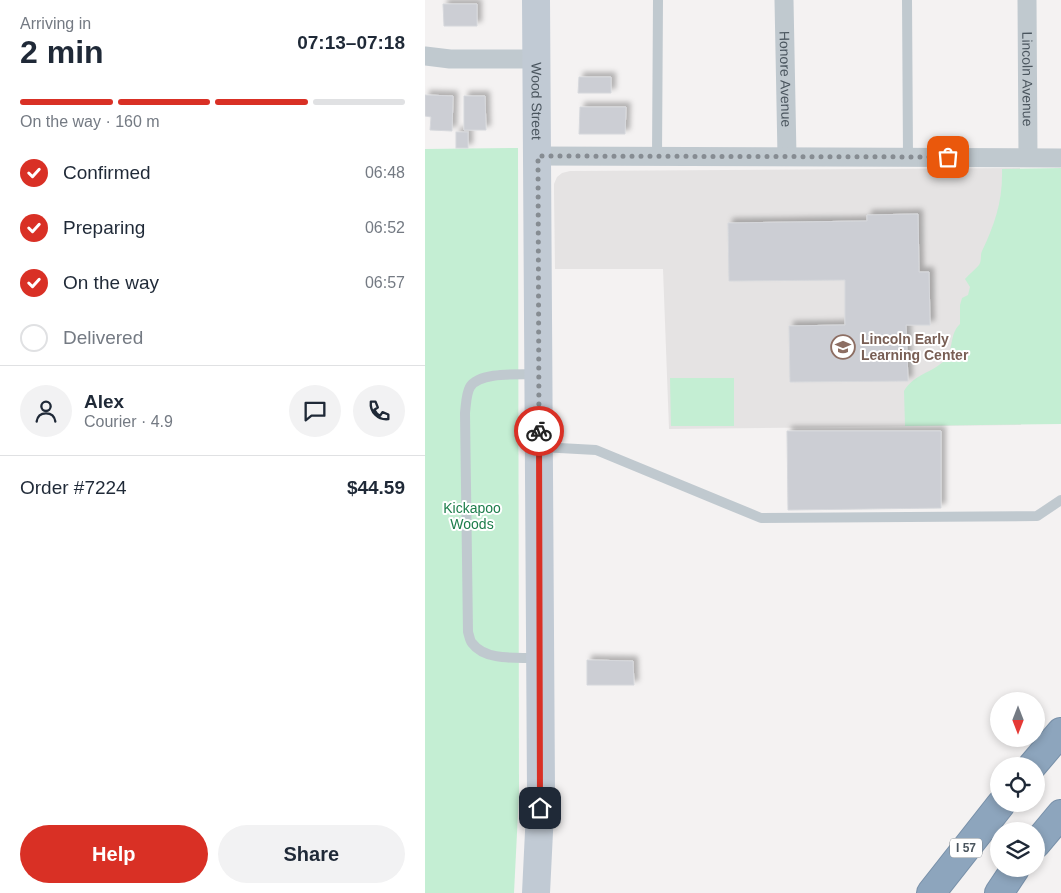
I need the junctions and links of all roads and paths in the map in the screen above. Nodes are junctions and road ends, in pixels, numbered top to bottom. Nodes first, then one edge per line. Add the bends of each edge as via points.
1 (536, 0) edge
2 (658, 0) edge
3 (784, 0) edge
4 (907, 0) edge
5 (1027, 0) edge
6 (425, 56) edge
7 (536, 58) junction
8 (538, 156) junction
9 (657, 156) junction
10 (787, 156) junction
11 (908, 157) junction
12 (1028, 157) junction
13 (1061, 158) edge
14 (539, 374) junction
15 (539, 447) junction
16 (1061, 500) edge
17 (541, 658) junction
18 (1061, 732) edge
19 (1040, 757) edge
20 (995, 812) edge
21 (1061, 814) edge
22 (1045, 833) edge
23 (1010, 877) edge
24 (536, 893) edge
25 (931, 893) edge
26 (999, 893) edge

1 - 7 main road, Wood Street
2 - 9 lane
3 - 10 street, Honore Avenue
4 - 11 lane
5 - 12 street, Lincoln Avenue
6 - 7 street
7 - 8 main road, Wood Street
8 - 9 street
8 - 14 main road, Wood Street
9 - 10 street
10 - 11 street
11 - 12 street
12 - 13 street
14 - 15 main road, Wood Street
14 - 17 lane via 481,378 471,386 465,413 468,632 472,643 484,652 500,657
15 - 16 lane via 596,450 761,518 1037,516
15 - 17 main road, Wood Street
17 - 24 main road, Wood Street via 541,791
18 - 19 highway
20 - 25 highway, I 57
21 - 22 highway
23 - 26 highway

